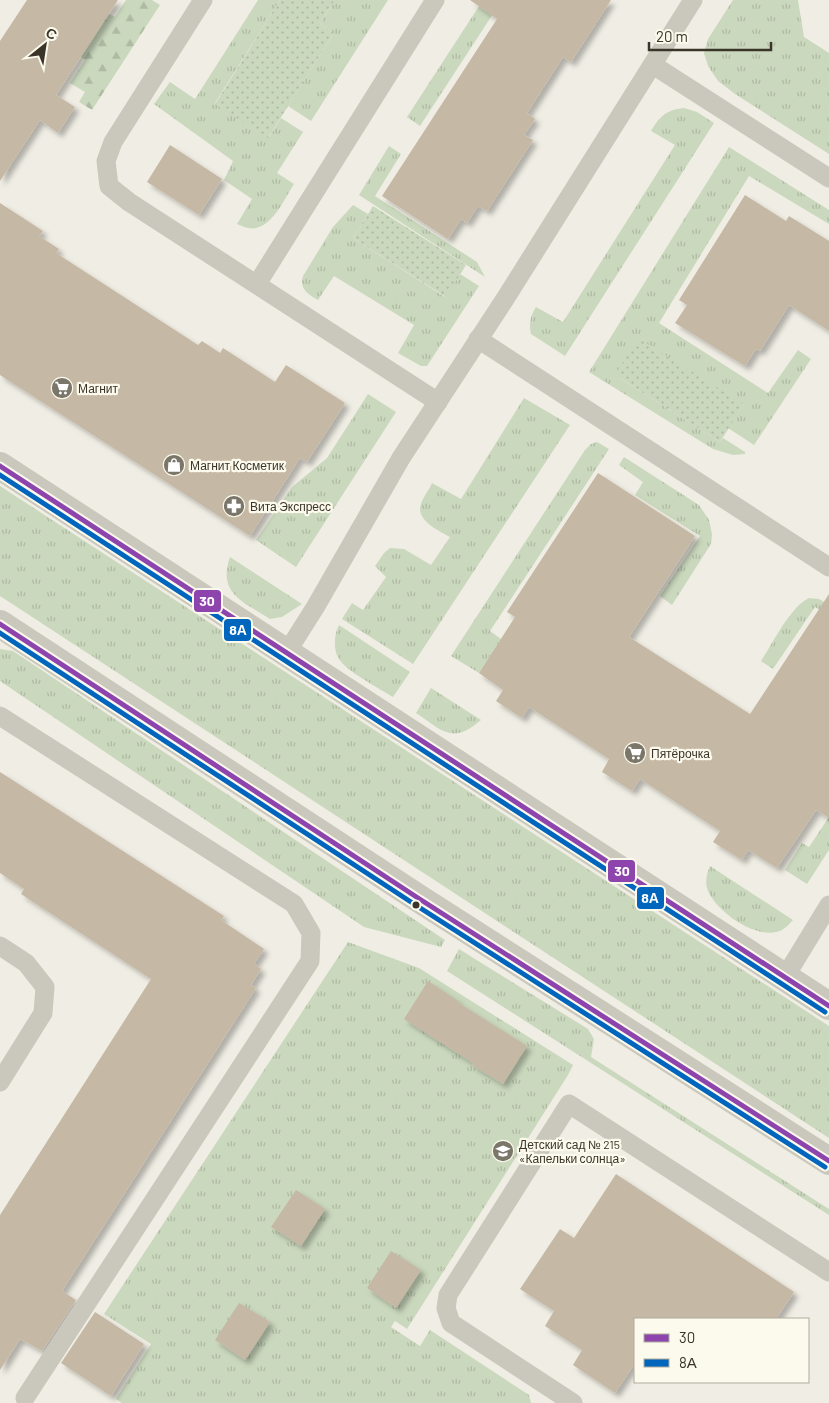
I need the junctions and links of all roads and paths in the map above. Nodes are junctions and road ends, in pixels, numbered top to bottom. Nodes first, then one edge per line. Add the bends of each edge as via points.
1 (202, 0) edge
2 (434, 0) edge
3 (693, 0) edge
4 (653, 65) junction
5 (829, 178) edge
6 (257, 284) junction
7 (478, 339) junction
8 (438, 402) junction
9 (0, 466) edge
10 (829, 567) edge
11 (0, 624) edge
12 (287, 652) junction
13 (0, 716) edge
14 (829, 905) edge
15 (0, 946) edge
16 (785, 977) junction
17 (829, 1006) edge
18 (0, 1082) edge
19 (829, 1161) edge
20 (829, 1272) edge
21 (23, 1401) edge
22 (573, 1403) edge

1 - 6 lane via 113,142 106,161 110,186 129,202
2 - 6 lane
3 - 4 lane
4 - 5 lane
4 - 7 lane
6 - 8 lane
7 - 8 lane
7 - 10 lane
8 - 12 lane via 401,458
9 - 12 street
11 - 19 street via 418,898
12 - 16 street
13 - 21 lane via 294,904 312,933 310,961
14 - 16 lane
15 - 18 lane via 26,963 45,987 43,1013
16 - 17 street
20 - 22 lane via 569,1104 448,1295 446,1308 451,1324

